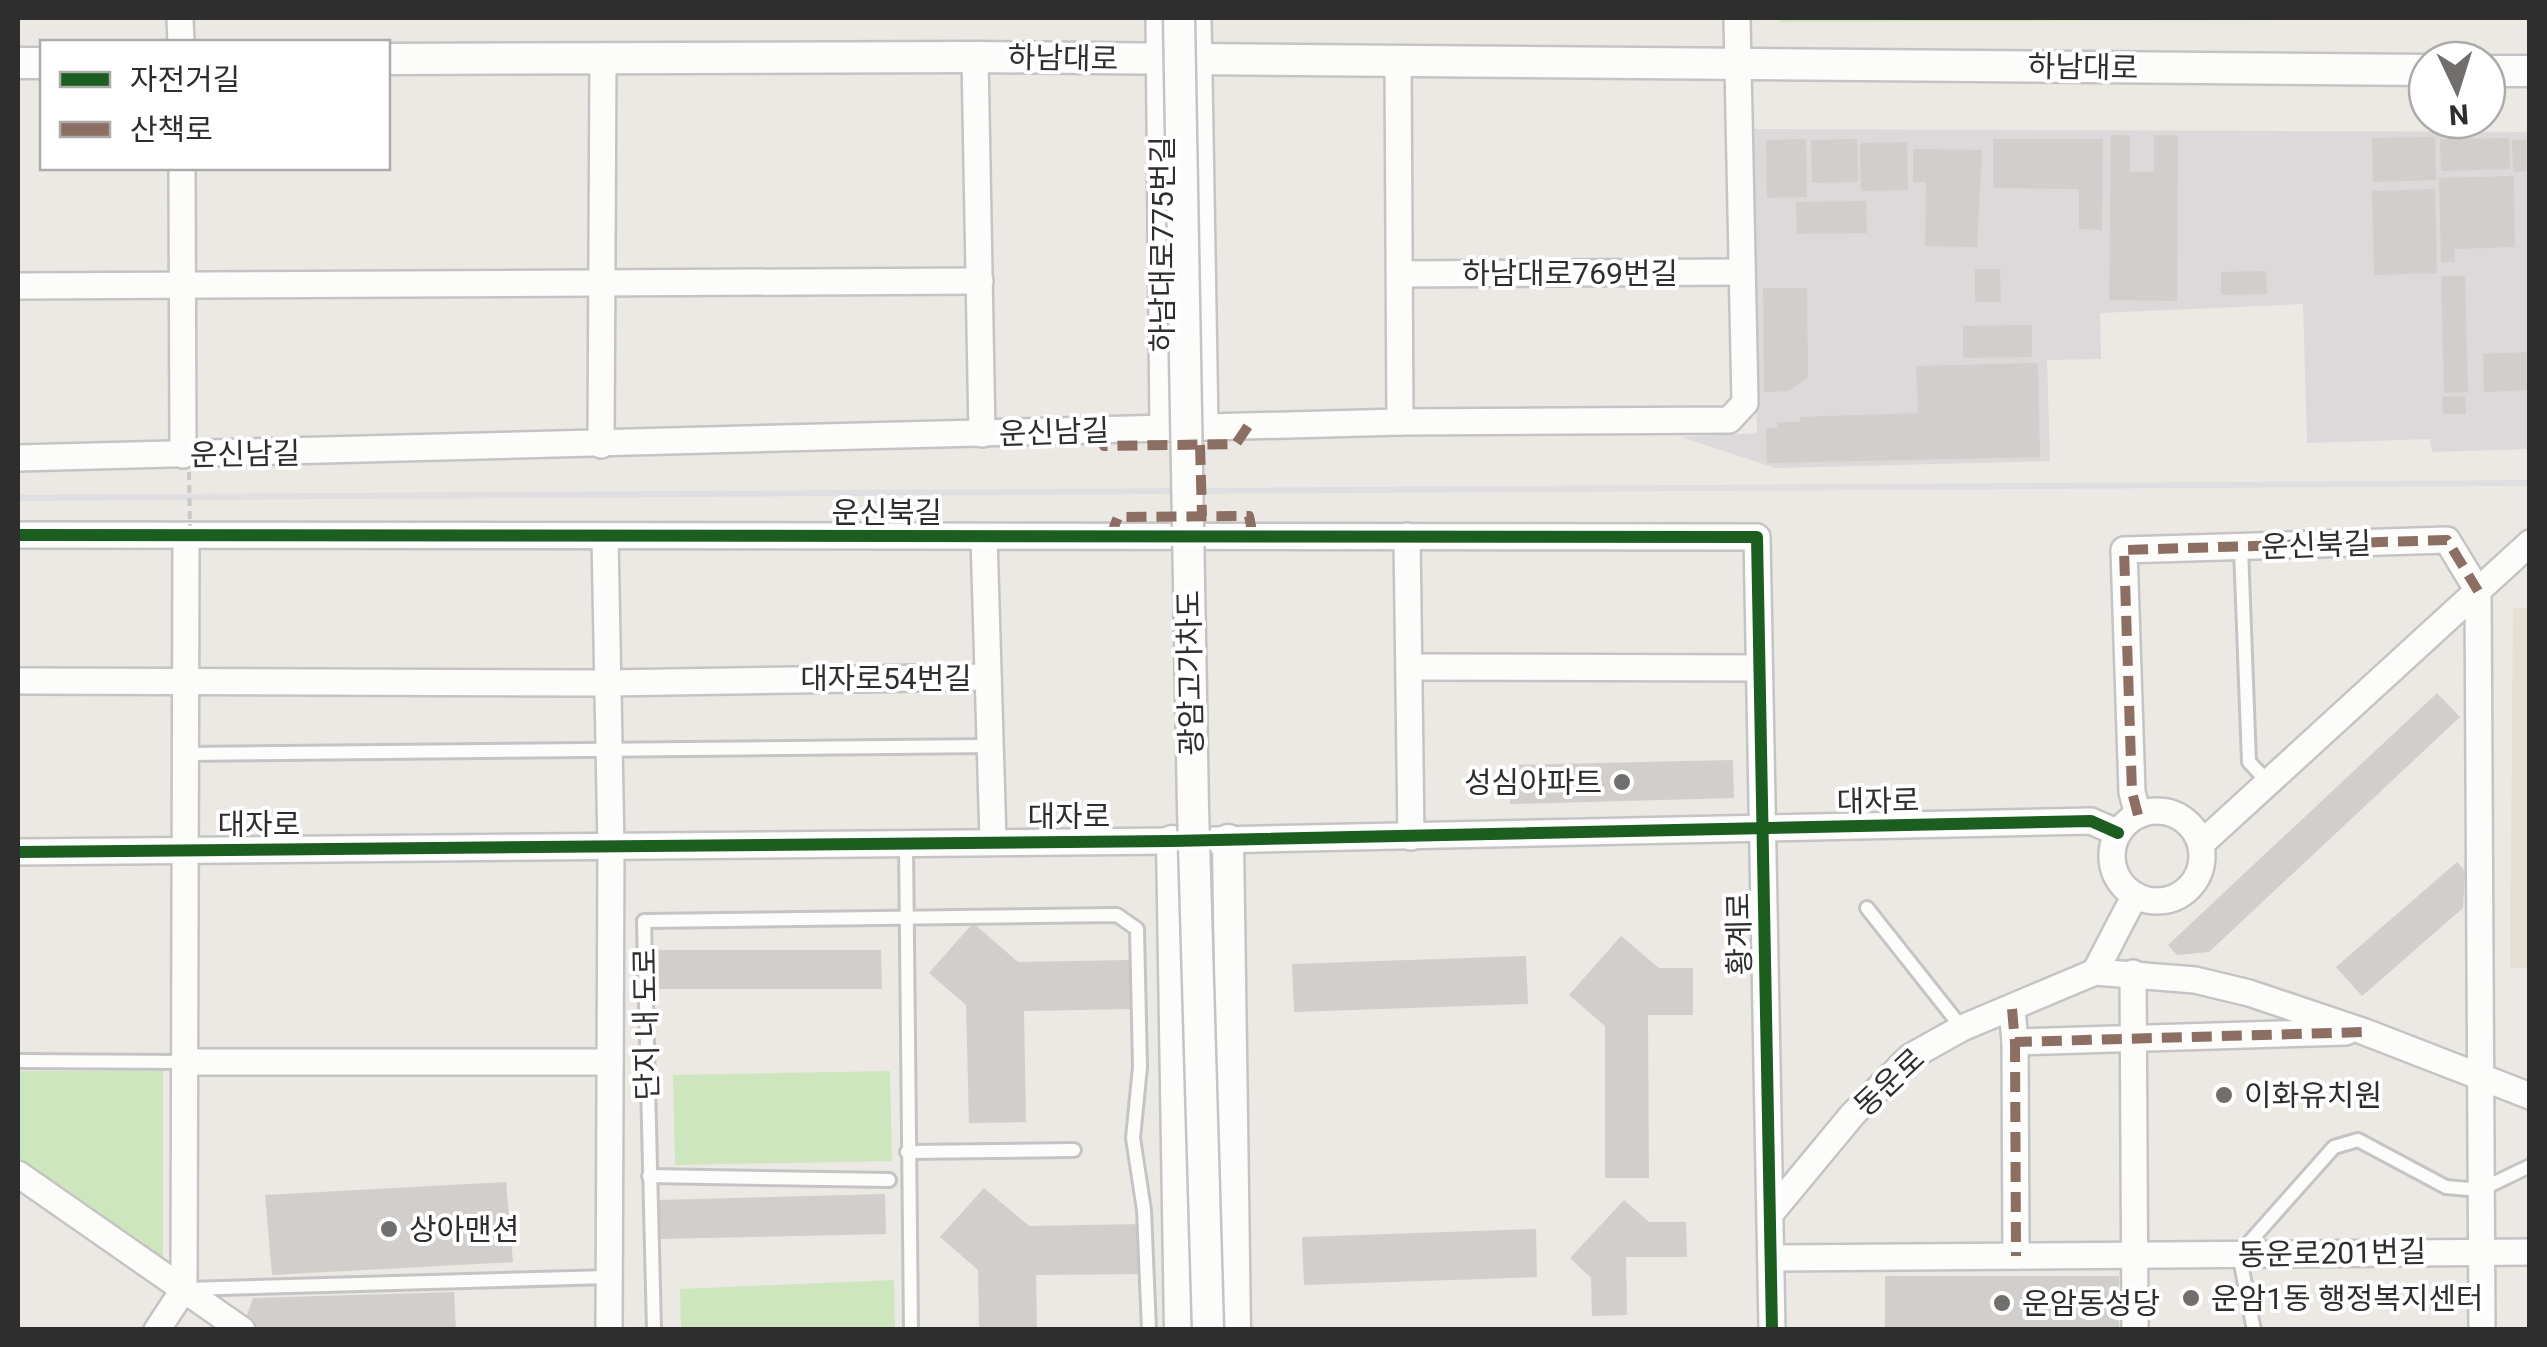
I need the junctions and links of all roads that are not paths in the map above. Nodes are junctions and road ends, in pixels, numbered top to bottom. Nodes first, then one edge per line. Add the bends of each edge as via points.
1 (1158, 18) edge
2 (1179, 18) edge
3 (1198, 18) edge
4 (1737, 18) edge
5 (604, 56) junction
6 (975, 57) junction
7 (390, 59) edge
8 (1160, 59) junction
9 (1199, 59) junction
10 (1398, 61) junction
11 (1738, 64) junction
12 (2407, 70) edge
13 (182, 170) edge
14 (1740, 272) junction
15 (1400, 274) junction
16 (980, 281) junction
17 (602, 284) junction
18 (18, 286) edge
19 (181, 286) junction
20 (1400, 422) junction
21 (1205, 428) junction
22 (1163, 429) junction
23 (982, 434) junction
24 (601, 445) junction
25 (18, 458) edge
26 (186, 463) junction
27 (18, 534) edge
28 (188, 534) junction
29 (984, 536) junction
30 (1408, 536) junction
31 (605, 537) junction
32 (1756, 537) joint
33 (2530, 544) edge
34 (2241, 548) junction
35 (2478, 592) junction
36 (1411, 668) junction
37 (1758, 668) junction
38 (988, 677) junction
39 (18, 681) edge
40 (184, 682) junction
41 (606, 683) junction
42 (989, 746) junction
43 (608, 751) junction
44 (184, 754) junction
45 (2268, 783) junction
46 (2138, 815) junction
47 (1762, 829) junction
48 (2118, 834) junction
49 (1411, 837) junction
50 (993, 840) junction
51 (1228, 840) junction
52 (1172, 841) junction
53 (906, 843) junction
54 (2201, 844) junction
55 (611, 848) junction
56 (184, 849) junction
57 (18, 852) edge
58 (2135, 895) junction
59 (1867, 908) dead end
60 (906, 916) junction
61 (2094, 972) junction
62 (2133, 973) junction
63 (2012, 1009) junction
64 (1962, 1028) junction
65 (2365, 1032) junction
66 (2134, 1039) junction
67 (2015, 1042) junction
68 (18, 1062) edge
69 (184, 1062) junction
70 (610, 1062) junction
71 (2478, 1077) junction
72 (2530, 1096) edge
73 (1074, 1150) dead end
74 (906, 1152) junction
75 (2530, 1166) edge
76 (18, 1174) edge
77 (649, 1176) junction
78 (889, 1180) dead end
79 (2480, 1190) junction
80 (1772, 1213) junction
81 (2481, 1252) junction
82 (2530, 1252) edge
83 (2134, 1254) junction
84 (2239, 1254) junction
85 (2016, 1256) junction
86 (1771, 1258) junction
87 (609, 1277) junction
88 (184, 1289) junction
89 (1208, 1329) edge
90 (156, 1330) edge
91 (242, 1330) edge
92 (609, 1330) edge
93 (654, 1330) edge
94 (911, 1330) edge
95 (1148, 1330) edge
96 (1180, 1330) edge
97 (1235, 1330) edge
98 (1772, 1330) edge
99 (2135, 1330) edge
100 (2254, 1330) edge
101 (2482, 1330) edge

1 - 8 street, 하남대로775번길
2 - 89 street, 광암고가차도, bridge
3 - 9 street, 하남대로775번길
4 - 11 street
5 - 6 street, 하남대로
5 - 7 street, 하남대로
5 - 17 street
6 - 8 street, 하남대로
6 - 16 street
8 - 9 street, 하남대로
8 - 22 street, 하남대로775번길
9 - 10 street, 하남대로
9 - 21 street, 하남대로775번길
10 - 11 street, 하남대로
10 - 15 street
11 - 12 street, 하남대로
11 - 14 street, 운신남길
13 - 19 street
14 - 15 street, 하남대로769번길
14 - 20 street, 운신남길 via 1745,403 1729,420
15 - 20 street
16 - 17 street
16 - 23 street
17 - 19 street
17 - 24 street
18 - 19 street
19 - 26 street
20 - 21 street, 운신남길
21 - 22 street, 운신남길
22 - 23 street, 운신남길
23 - 24 street, 운신남길
24 - 26 street, 운신남길
25 - 26 street, 운신남길
27 - 28 street, 운신북길
28 - 31 street, 운신북길
28 - 40 street
29 - 30 street, 운신북길
29 - 31 street, 운신북길
29 - 38 street, 대자로54번길
30 - 32 street, 운신북길
30 - 36 street
31 - 41 street
32 - 37 street, 황계로
33 - 35 street
34 - 35 street, 운신북길 via 2448,540
34 - 45 lane via 2249,762
34 - 46 street, 운신북길 via 2124,550
35 - 45 street
35 - 71 street
36 - 37 street
36 - 49 street
37 - 47 street, 황계로
38 - 41 street, 대자로54번길
38 - 42 street, 대자로54번길
39 - 40 street, 대자로54번길
40 - 41 street, 대자로54번길
40 - 44 street
41 - 43 street
42 - 43 lane
42 - 50 street, 대자로54번길
43 - 44 lane
43 - 55 street
44 - 56 street
45 - 54 street
46 - 48 street
46 - 54 street via 2169,812
47 - 48 street, 대자로 via 2091,821
47 - 49 street, 대자로
47 - 80 street, 황계로
48 - 58 street via 2114,868
49 - 51 street, 대자로
50 - 52 street, 대자로
50 - 53 street, 대자로
51 - 52 street, 대자로
51 - 97 street
52 - 96 street
53 - 55 street, 대자로
53 - 60 lane
54 - 58 street via 2203,861 2186,891 2170,899
55 - 56 street, 대자로
55 - 70 street
56 - 57 street, 대자로
56 - 69 street
58 - 61 street
59 - 64 lane
60 - 74 lane
60 - 77 lane, 단지 내 도로 via 644,921
60 - 95 lane via 1117,915 1136,929 1140,1067 1133,1138 1144,1210
61 - 62 street, 동운로
61 - 63 street, 동운로
62 - 65 street, 동운로 via 2231,988
62 - 66 street
63 - 64 street, 동운로
63 - 67 street
64 - 80 street, 동운로 via 1896,1068
65 - 66 street, 동운로
65 - 71 street, 동운로
66 - 67 street, 동운로
66 - 83 street
67 - 85 street
68 - 69 lane
69 - 70 street
69 - 88 street
70 - 87 street
71 - 72 street, 동운로
71 - 79 street
73 - 74 lane
74 - 94 lane
75 - 79 lane
76 - 88 street
77 - 78 lane
77 - 93 lane, 단지 내 도로
79 - 81 street
79 - 84 lane via 2446,1188 2358,1140 2334,1148
80 - 86 street, 황계로
81 - 82 street, 동운로201번길
81 - 84 street, 동운로201번길
81 - 101 street
83 - 84 street, 동운로201번길
83 - 85 street, 동운로201번길
83 - 99 street
84 - 100 lane
85 - 86 street, 동운로201번길
86 - 98 street, 황계로
87 - 88 lane
87 - 92 street
88 - 90 street
88 - 91 street

